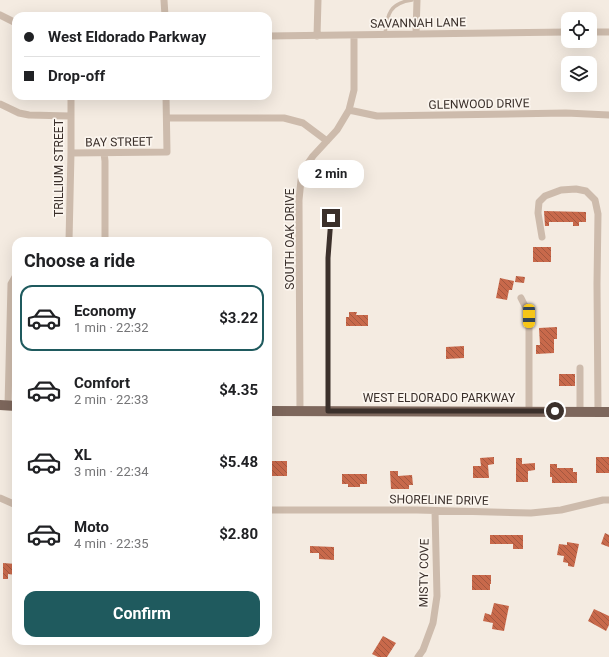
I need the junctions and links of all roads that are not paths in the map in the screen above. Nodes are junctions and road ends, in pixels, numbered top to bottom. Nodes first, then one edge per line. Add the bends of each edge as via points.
1 (164, 0) edge
2 (318, 0) edge
3 (412, 0) edge
4 (417, 0) edge
5 (165, 12) edge
6 (0, 15) edge
7 (12, 21) edge
8 (561, 32) edge
9 (597, 32) edge
10 (609, 32) edge
11 (416, 33) junction
12 (385, 34) junction
13 (354, 35) junction
14 (272, 36) edge
15 (317, 36) junction
16 (70, 100) edge
17 (166, 100) edge
18 (0, 104) edge
19 (349, 110) junction
20 (609, 115) edge
21 (70, 116) junction
22 (167, 118) junction
23 (327, 141) junction
24 (71, 153) junction
25 (104, 154) junction
26 (331, 218) dead end
27 (70, 237) edge
28 (106, 237) edge
29 (542, 237) dead end
30 (12, 282) edge
31 (521, 298) dead end
32 (580, 368) dead end
33 (8, 406) edge
34 (272, 411) edge
35 (300, 411) junction
36 (328, 411) junction
37 (580, 411) junction
38 (529, 412) junction
39 (598, 412) junction
40 (609, 412) edge
41 (0, 498) edge
42 (609, 500) edge
43 (12, 503) edge
44 (272, 510) edge
45 (435, 511) junction
46 (418, 657) edge

1 - 5 street
2 - 15 street
3 - 12 lane via 397,5 389,13
4 - 11 street
6 - 7 street
8 - 11 street, SAVANNAH LANE
9 - 10 street
11 - 12 street, SAVANNAH LANE
12 - 13 street, SAVANNAH LANE
13 - 15 street, SAVANNAH LANE
13 - 19 street, SOUTH OAK DRIVE via 354,90
14 - 15 street, SAVANNAH LANE
16 - 21 street, TRILLIUM STREET
17 - 22 street
18 - 21 street via 29,115
19 - 20 street, GLENWOOD DRIVE via 377,116
19 - 23 street, SOUTH OAK DRIVE
21 - 24 street, TRILLIUM STREET
22 - 23 street via 284,118 303,123
22 - 25 street, BAY STREET via 167,152
23 - 35 street, SOUTH OAK DRIVE via 306,166 301,180 299,200
24 - 25 street, BAY STREET
24 - 27 street, TRILLIUM STREET
25 - 28 street
26 - 36 lane via 328,258
29 - 39 street via 538,213 539,202 545,196 561,190 576,189 586,191 595,200 598,214
30 - 33 street
31 - 38 street via 529,316
32 - 37 street
34 - 35 main road, WEST ELDORADO PARKWAY
35 - 36 main road, WEST ELDORADO PARKWAY
36 - 38 main road, WEST ELDORADO PARKWAY
37 - 38 main road, WEST ELDORADO PARKWAY
37 - 39 main road, WEST ELDORADO PARKWAY
39 - 40 main road, WEST ELDORADO PARKWAY
41 - 43 street
42 - 45 street, SHORELINE DRIVE via 531,513
44 - 45 street, SHORELINE DRIVE
45 - 46 street, MISTY COVE via 436,596 433,624

